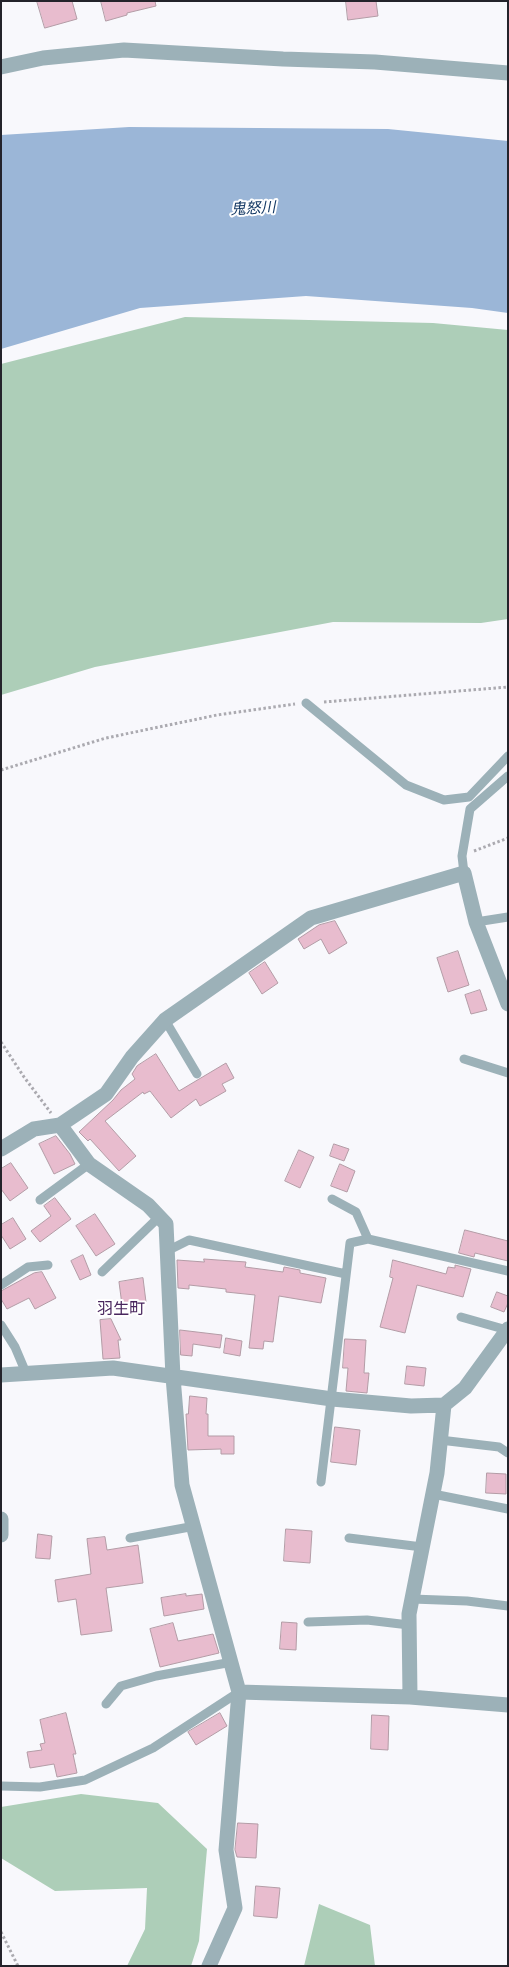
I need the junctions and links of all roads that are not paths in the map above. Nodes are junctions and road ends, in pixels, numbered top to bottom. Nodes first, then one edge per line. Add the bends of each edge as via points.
1 (1, 67) edge
2 (508, 73) edge
3 (306, 703) road end
4 (508, 756) edge
5 (508, 776) edge
6 (464, 873) junction
7 (508, 916) edge
8 (476, 922) junction
9 (508, 1004) edge
10 (165, 1020) junction
11 (464, 1060) dead end
12 (508, 1073) edge
13 (197, 1074) dead end
14 (60, 1125) junction
15 (1, 1149) edge
16 (89, 1164) junction
17 (332, 1199) dead end
18 (40, 1200) dead end
19 (159, 1217) junction
20 (368, 1239) junction
21 (167, 1251) junction
22 (48, 1264) dead end
23 (508, 1271) edge
24 (102, 1272) dead end
25 (346, 1274) junction
26 (1, 1285) edge
27 (461, 1317) dead end
28 (1, 1325) edge
29 (507, 1330) edge
30 (26, 1373) junction
31 (1, 1376) edge
32 (173, 1377) junction
33 (332, 1400) junction
34 (444, 1405) junction
35 (440, 1440) junction
36 (508, 1454) edge
37 (321, 1482) dead end
38 (433, 1494) junction
39 (508, 1510) edge
40 (1, 1520) edge
41 (195, 1526) junction
42 (1, 1535) edge
43 (130, 1538) dead end
44 (349, 1538) dead end
45 (422, 1547) junction
46 (412, 1599) junction
47 (508, 1606) edge
48 (308, 1622) dead end
49 (409, 1625) junction
50 (232, 1662) junction
51 (239, 1692) junction
52 (410, 1697) junction
53 (106, 1704) dead end
54 (508, 1705) edge
55 (1, 1786) edge
56 (210, 1966) edge

1 - 2 street via 43,58 124,50 375,62
3 - 4 lane via 406,785 444,800 469,797
5 - 6 lane via 470,809 462,856
6 - 8 street
6 - 10 street via 310,918
7 - 8 lane
8 - 9 street
10 - 13 lane
10 - 14 street via 132,1057 106,1094
11 - 12 lane
14 - 15 street via 34,1129
14 - 16 street
16 - 18 lane
16 - 19 street via 148,1205
17 - 20 lane via 356,1212
19 - 21 street via 166,1224
19 - 24 lane
20 - 23 lane
20 - 25 lane via 350,1243
21 - 25 lane via 188,1240
21 - 32 street
22 - 26 lane via 28,1267
25 - 33 lane
27 - 29 lane
28 - 30 lane
29 - 34 street via 465,1388
30 - 31 street
30 - 32 street via 113,1368
32 - 33 street
32 - 41 street via 182,1485
33 - 34 street
33 - 37 lane
34 - 35 street
35 - 36 lane via 499,1447
35 - 38 street
38 - 39 lane
38 - 45 street
40 - 42 street
41 - 43 lane
41 - 50 street
44 - 45 lane
45 - 46 street
46 - 47 lane via 467,1600
46 - 49 street
48 - 49 lane via 367,1620
49 - 52 street
50 - 51 street
50 - 53 lane via 121,1686
51 - 52 street
51 - 55 lane via 153,1748 85,1780 40,1787
51 - 56 street via 226,1850 235,1908
52 - 54 street

